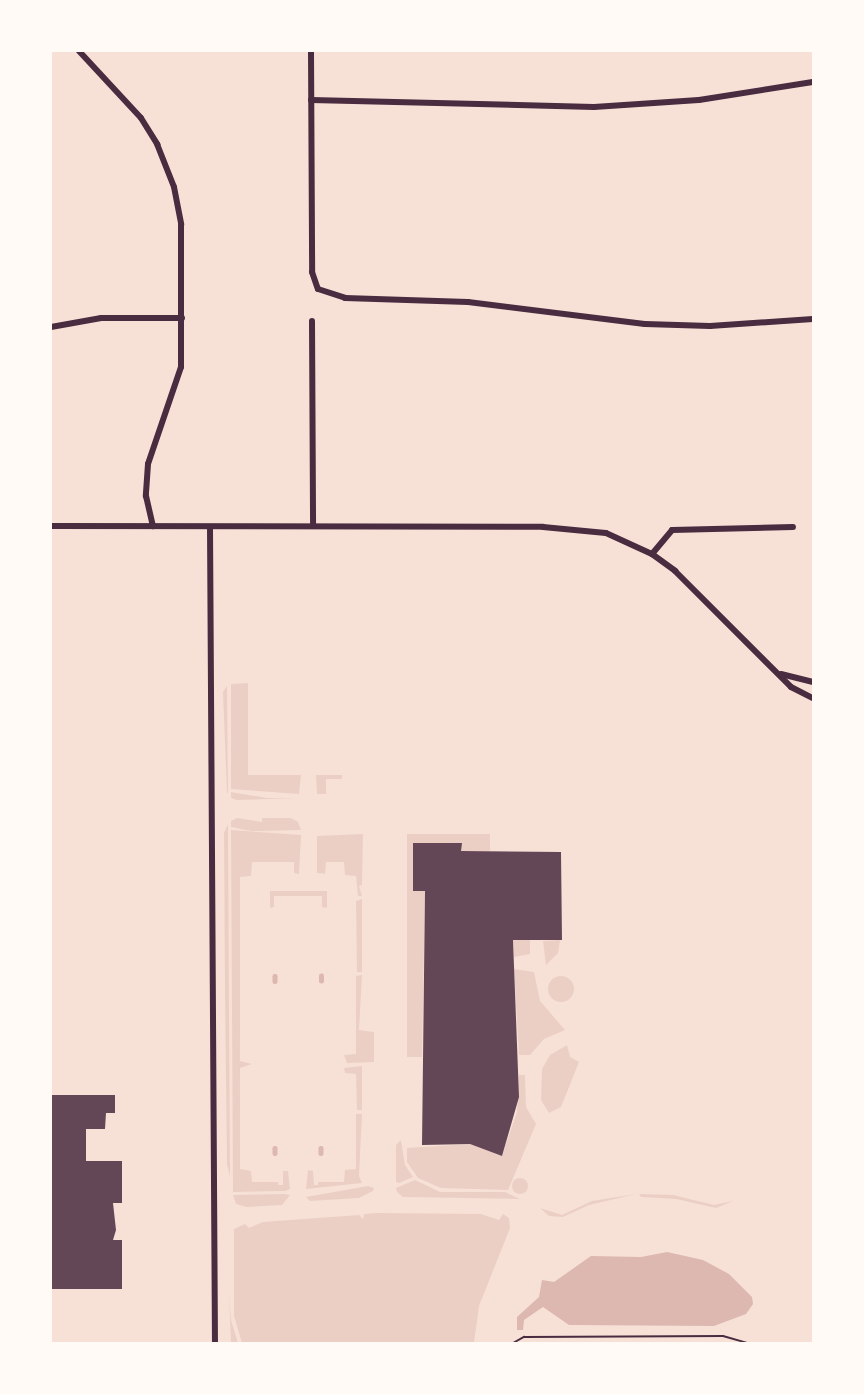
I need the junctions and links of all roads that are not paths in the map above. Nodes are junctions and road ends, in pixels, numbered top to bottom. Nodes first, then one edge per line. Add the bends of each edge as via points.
1 (80, 51) edge
2 (311, 51) edge
3 (89, 54) edge
4 (813, 82) edge
5 (311, 100) junction
6 (182, 318) junction
7 (813, 319) edge
8 (312, 321) dead end
9 (51, 326) edge
10 (51, 526) edge
11 (153, 526) junction
12 (313, 526) junction
13 (210, 527) junction
14 (793, 527) dead end
15 (652, 554) junction
16 (781, 674) junction
17 (813, 682) edge
18 (813, 698) edge
19 (215, 1343) edge

1 - 3 street
2 - 5 street
3 - 6 street via 141,118 168,167 180,224
4 - 5 street via 699,100 598,106
5 - 7 street via 312,272 318,289 345,298 468,302 645,324 710,326
6 - 9 street via 101,318
6 - 11 street via 181,367 148,465 146,496
8 - 12 street
10 - 11 street
11 - 13 street
12 - 13 street
12 - 15 street via 572,527 623,538
13 - 19 street
14 - 15 street via 672,530
15 - 16 street
16 - 17 street
16 - 18 street via 791,687

